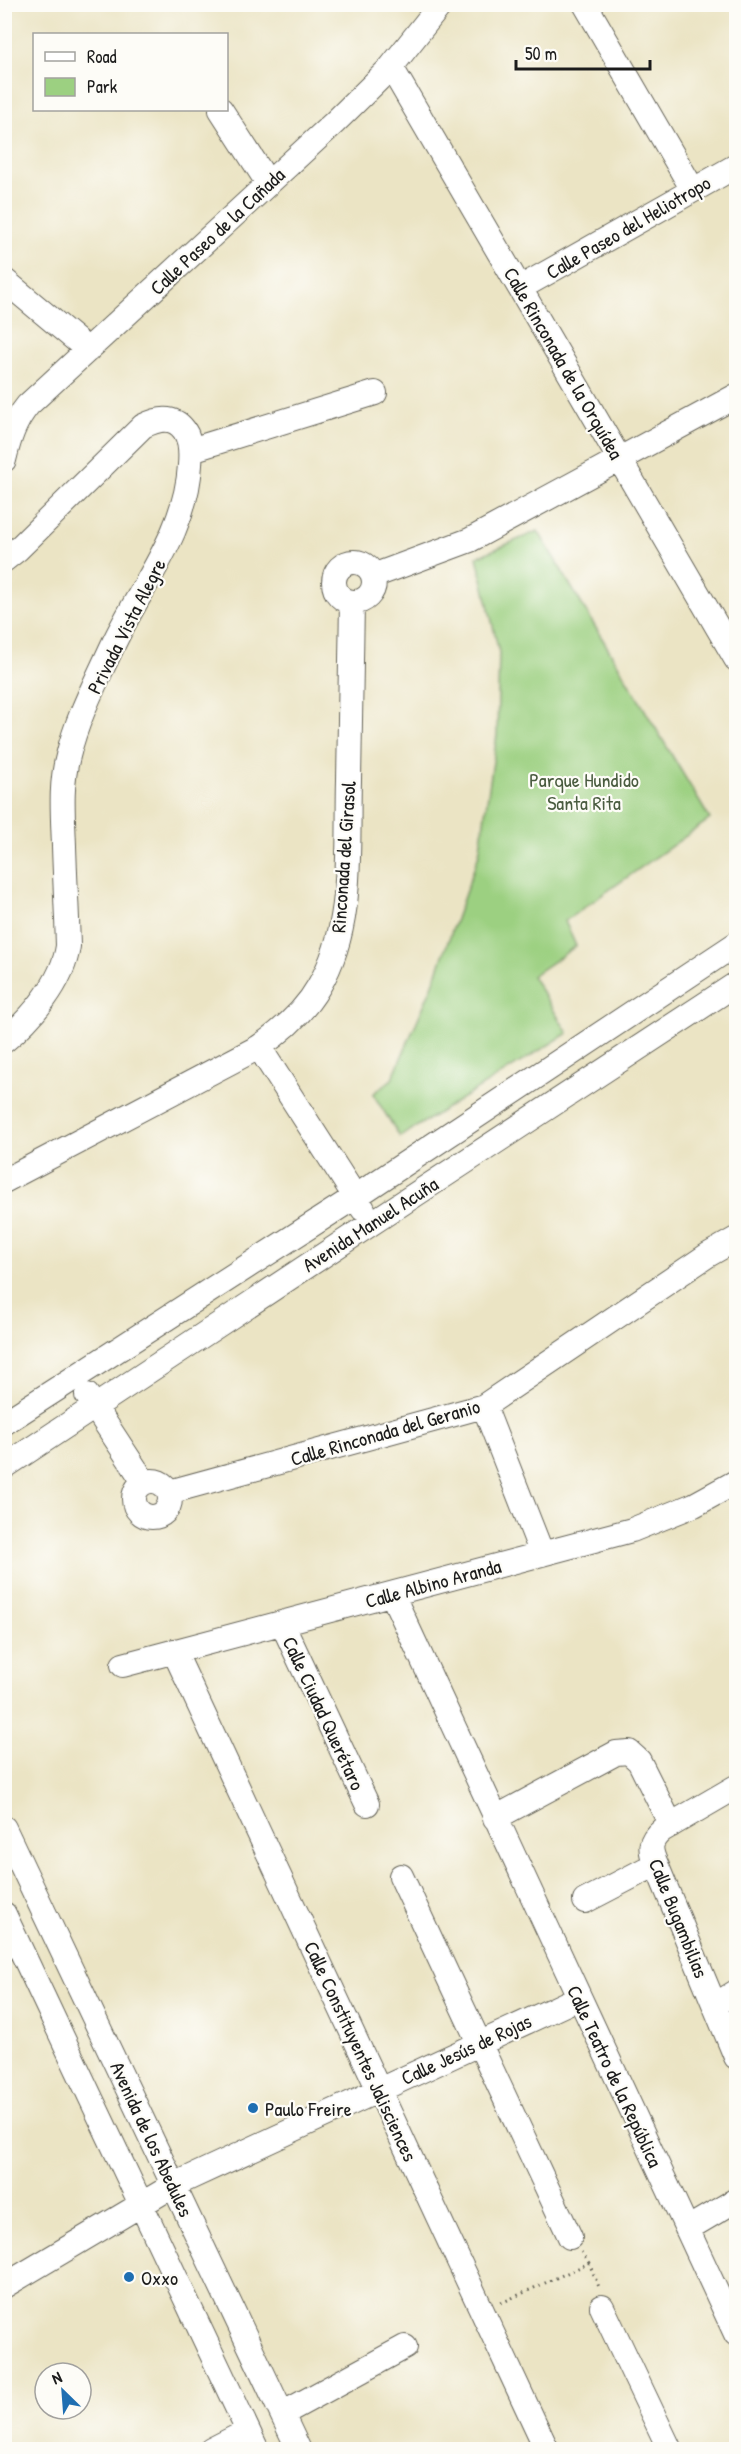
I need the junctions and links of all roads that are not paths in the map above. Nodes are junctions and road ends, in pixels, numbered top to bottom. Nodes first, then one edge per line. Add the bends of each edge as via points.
1 (441, 4) edge
2 (585, 4) edge
3 (391, 67) junction
4 (222, 111) edge
5 (736, 166) edge
6 (268, 183) junction
7 (693, 190) junction
8 (4, 280) edge
9 (520, 288) junction
10 (88, 350) junction
11 (375, 393) dead end
12 (736, 396) edge
13 (191, 450) junction
14 (4, 460) edge
15 (620, 460) junction
16 (4, 560) edge
17 (373, 576) junction
18 (352, 602) junction
19 (736, 659) edge
20 (736, 944) edge
21 (736, 984) edge
22 (4, 1041) edge
23 (258, 1047) junction
24 (4, 1181) edge
25 (355, 1197) junction
26 (372, 1222) junction
27 (736, 1239) edge
28 (77, 1378) junction
29 (484, 1406) junction
30 (95, 1407) junction
31 (6, 1422) edge
32 (4, 1467) edge
33 (736, 1482) edge
34 (542, 1554) junction
35 (392, 1594) junction
36 (282, 1623) junction
37 (174, 1652) junction
38 (123, 1665) dead end
39 (736, 1787) edge
40 (367, 1803) dead end
41 (495, 1818) junction
42 (671, 1825) junction
43 (4, 1828) edge
44 (653, 1854) junction
45 (401, 1876) dead end
46 (585, 1901) dead end
47 (4, 1914) edge
48 (736, 1992) edge
49 (578, 1998) junction
50 (714, 2005) junction
51 (479, 2043) junction
52 (736, 2057) edge
53 (379, 2090) junction
54 (174, 2185) junction
55 (736, 2200) edge
56 (140, 2205) junction
57 (687, 2229) junction
58 (570, 2236) dead end
59 (4, 2286) edge
60 (602, 2307) road end
61 (736, 2334) edge
62 (405, 2347) dead end
63 (282, 2414) junction
64 (250, 2443) edge
65 (211, 2450) edge
66 (299, 2450) edge
67 (547, 2450) edge
68 (670, 2450) edge

1 - 3 street, Calle Paseo de la Cañada
2 - 7 street
3 - 6 street, Calle Paseo de la Cañada
3 - 9 street, Calle Rinconada de la Orquídea
4 - 6 street
5 - 7 street, Calle Paseo del Heliotropo
6 - 10 street, Calle Paseo de la Cañada
7 - 9 street, Calle Paseo del Heliotropo
8 - 10 street
9 - 15 street, Calle Rinconada de la Orquídea
10 - 14 street, Calle Paseo de la Cañada via 17,418
11 - 13 street
12 - 15 street
13 - 16 street via 184,431 172,420 143,426
13 - 22 street, Privada Vista Alegre via 185,500 173,537 114,644 67,757 62,798 66,961 59,978
15 - 17 street via 471,540
15 - 19 street, Calle Rinconada de la Orquídea
17 - 18 street via 373,589 365,599
17 - 18 street via 366,566 354,562 335,575 334,587 341,597
18 - 23 street, Rinconada del Girasol via 343,921 319,987 280,1032
20 - 25 street, Avenida Manuel Acuña
21 - 26 street, Avenida Manuel Acuña
23 - 24 street, Rinconada del Girasol
23 - 25 street
25 - 26 street
25 - 28 street, Avenida Manuel Acuña
26 - 30 street, Avenida Manuel Acuña
27 - 29 street, Calle Rinconada del Geranio
28 - 30 street
28 - 31 street, Avenida Manuel Acuña
29 - 30 street, Calle Rinconada del Geranio via 169,1492 166,1510 150,1517 135,1506 137,1488 144,1482
29 - 34 street
30 - 32 street, Avenida Manuel Acuña
33 - 34 street, Calle Albino Aranda via 694,1505 633,1530
34 - 35 street, Calle Albino Aranda
35 - 36 street, Calle Albino Aranda
35 - 41 street, Calle Teatro de la República
36 - 37 street, Calle Albino Aranda
36 - 40 street, Calle Ciudad Querétaro
37 - 38 street, Calle Albino Aranda
37 - 53 street, Calle Constituyentes Jalisciences
39 - 42 street
41 - 42 street via 616,1753 629,1752 639,1761
41 - 49 street, Calle Teatro de la República
42 - 44 street via 653,1837
43 - 54 street, Avenida de los Abedules
44 - 46 street
44 - 50 street, Calle Bugambilias
45 - 51 street
47 - 56 street, Avenida de los Abedules
48 - 50 street
49 - 51 street, Calle Jesús de Rojas
49 - 57 street, Calle Teatro de la República
50 - 52 street, Calle Bugambilias
51 - 53 street, Calle Jesús de Rojas
51 - 58 street
53 - 54 street, Calle Jesús de Rojas
53 - 67 street, Calle Constituyentes Jalisciences
54 - 56 street, Calle Jesús de Rojas
54 - 63 street, Avenida de los Abedules
55 - 57 street
56 - 59 street, Calle Jesús de Rojas
56 - 64 street, Avenida de los Abedules
57 - 61 street, Calle Teatro de la República
60 - 68 street
62 - 63 street
63 - 66 street, Avenida de los Abedules
64 - 65 street

